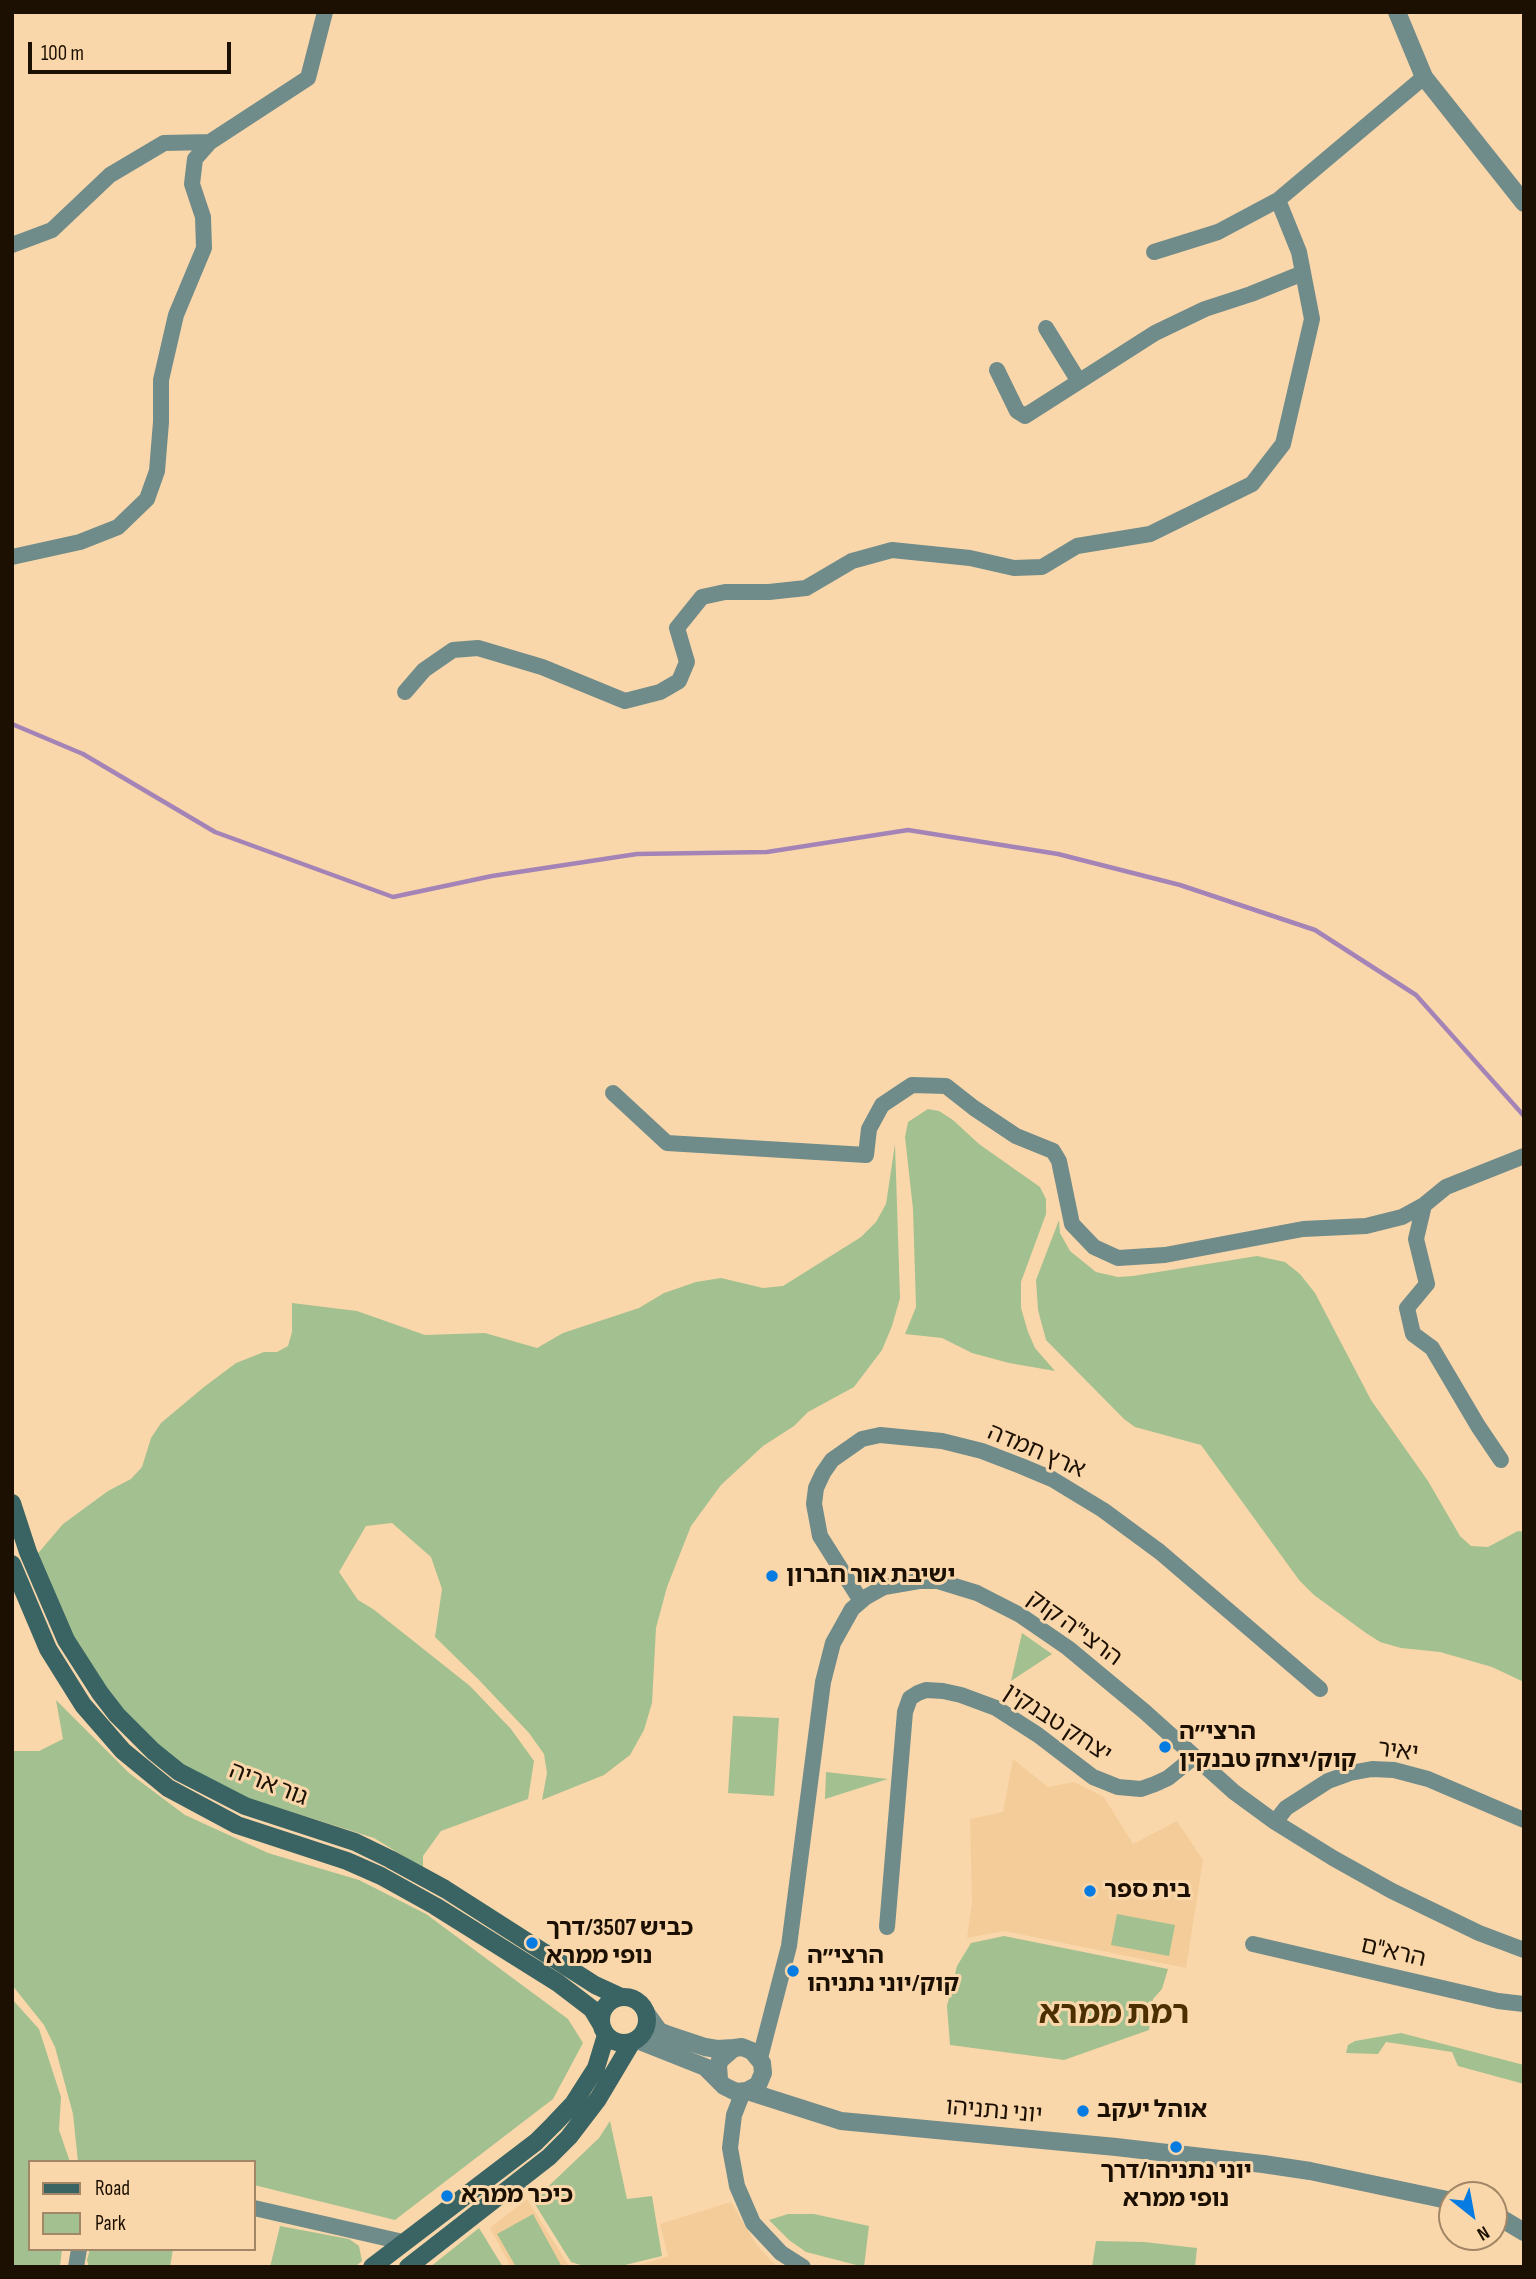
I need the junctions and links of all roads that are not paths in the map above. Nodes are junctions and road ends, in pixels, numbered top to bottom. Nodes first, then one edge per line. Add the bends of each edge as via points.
1 (325, 12) edge
2 (1397, 12) edge
3 (1424, 77) junction
4 (210, 142) junction
5 (1278, 200) junction
6 (1524, 202) edge
7 (12, 245) edge
8 (1154, 252) dead end
9 (1303, 273) junction
10 (1046, 328) dead end
11 (997, 370) dead end
12 (1078, 380) junction
13 (12, 557) edge
14 (405, 692) dead end
15 (613, 1093) dead end
16 (1524, 1156) edge
17 (1424, 1205) junction
18 (1502, 1460) dead end
19 (12, 1503) edge
20 (12, 1564) edge
21 (861, 1601) junction
22 (1320, 1689) dead end
23 (1194, 1758) junction
24 (1524, 1820) edge
25 (1275, 1822) junction
26 (887, 1927) dead end
27 (1253, 1944) dead end
28 (1524, 1950) edge
29 (621, 1997) junction
30 (1524, 2004) edge
31 (774, 2006) junction
32 (646, 2013) junction
33 (603, 2030) junction
34 (634, 2041) junction
35 (738, 2048) junction
36 (762, 2063) junction
37 (722, 2082) junction
38 (745, 2092) junction
39 (822, 2116) junction
40 (733, 2121) junction
41 (1438, 2198) edge
42 (256, 2208) edge
43 (1508, 2222) edge
44 (362, 2231) junction
45 (1524, 2232) edge
46 (403, 2242) junction
47 (375, 2264) edge
48 (408, 2267) edge
49 (803, 2267) edge

1 - 4 street via 308,78
2 - 3 street
3 - 5 street
3 - 6 street
4 - 7 street via 164,144 110,175 52,230
4 - 13 street via 195,159 192,184 203,218 204,248 176,315 160,380 157,471 147,499 118,527 79,542
5 - 8 street via 1218,232
5 - 9 street
9 - 12 street via 1205,309
9 - 14 street via 1312,319 1283,444 1252,484 1206,508 1150,534 1077,546 1042,567 1014,568 892,550 852,561 806,588 702,597 677,628 687,662 679,681 660,692 625,701 542,667 478,648 453,650 424,670
10 - 12 street
11 - 12 street via 1017,411 1025,416
15 - 17 street via 667,1143 866,1155 869,1129 882,1105 912,1085 946,1086 1016,1136 1053,1151 1073,1224 1094,1247 1118,1258 1165,1255 1303,1229 1366,1226 1402,1217
16 - 17 street via 1446,1186
17 - 18 street via 1416,1239 1427,1284 1407,1308 1413,1334 1432,1348
19 - 29 main road, גור אריה via 66,1640 117,1715 153,1751 179,1772 245,1807 355,1842 390,1859
20 - 33 main road, גור אריה via 48,1649 83,1705 123,1751 168,1788 237,1825 347,1861 435,1906 558,1983 592,2009
21 - 22 street, ארץ חמדה via 820,1536 814,1504 823,1473 832,1460 862,1439 880,1435 942,1441 982,1451 1052,1479 1103,1510 1160,1552
21 - 23 street, הרצי"ה קוק via 884,1587 919,1581 948,1584 998,1603 1068,1648
21 - 31 street, הרצי"ה קוק via 833,1643 823,1682 789,1946
23 - 25 street, הרצי"ה קוק
23 - 26 street, יצחק טבנקין via 1155,1784 1118,1787 1094,1777 996,1709 943,1691 918,1693 910,1698 905,1712
24 - 25 street, יאיר via 1427,1779 1372,1769 1328,1781 1286,1808
25 - 28 street, הרצי"ה קוק via 1392,1891
27 - 30 street, הרא"ם
29 - 32 main road via 637,2000
29 - 33 main road via 603,2010
31 - 35 street, הרצי"ה קוק via 755,2036
31 - 36 street, הרצי"ה קוק
32 - 34 main road via 646,2028
32 - 35 street via 659,2031 669,2035 705,2047
33 - 34 main road via 618,2043
33 - 46 main road via 596,2068 573,2104 536,2142
34 - 37 street via 705,2067
34 - 48 main road via 598,2099 549,2157
35 - 36 street via 752,2051
35 - 37 street via 720,2060
36 - 38 street via 758,2085
36 - 39 street, יוני נתניהו via 776,2087
37 - 38 street via 736,2092
37 - 40 street
38 - 39 street, יוני נתניהו
38 - 40 street
39 - 41 street, יוני נתניהו via 881,2126 1263,2164
40 - 49 street via 730,2148 745,2208 767,2240
42 - 44 street
43 - 45 street
44 - 46 street
44 - 47 street via 377,2248
46 - 47 main road

